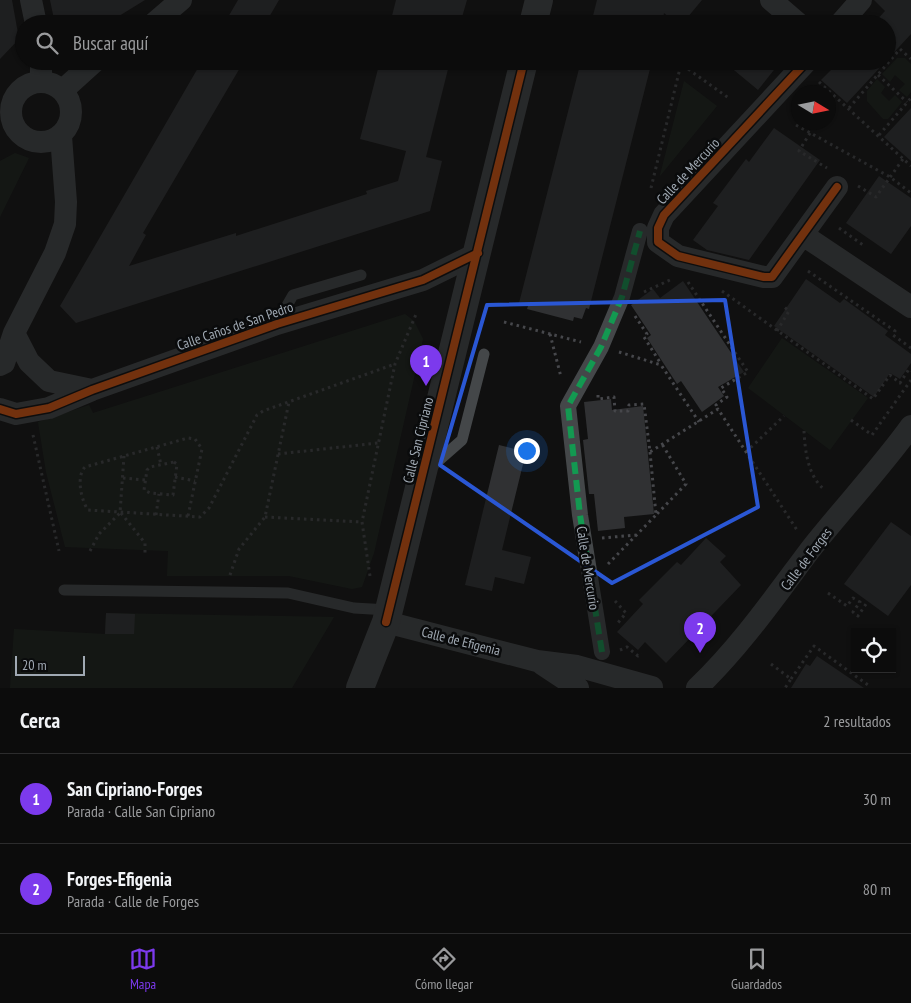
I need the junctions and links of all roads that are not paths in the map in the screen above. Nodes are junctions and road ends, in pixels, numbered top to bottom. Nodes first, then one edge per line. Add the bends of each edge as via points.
1 (31, 0) edge
2 (181, 0) edge
3 (539, 0) edge
4 (771, 0) edge
5 (861, 0) edge
6 (34, 15) edge
7 (166, 15) edge
8 (535, 15) edge
9 (788, 15) edge
10 (848, 15) edge
11 (84, 70) edge
12 (522, 70) edge
13 (812, 70) edge
14 (41, 71) edge
15 (63, 90) junction
16 (6, 114) edge
17 (51, 139) junction
18 (837, 187) dead end
19 (640, 231) dead end
20 (804, 235) junction
21 (478, 254) junction
22 (361, 275) dead end
23 (911, 308) edge
24 (277, 324) junction
25 (14, 333) junction
26 (484, 354) dead end
27 (29, 362) junction
28 (2, 364) edge
29 (92, 390) junction
30 (0, 409) edge
31 (911, 426) edge
32 (422, 475) junction
33 (64, 590) dead end
34 (387, 616) junction
35 (602, 652) dead end
36 (537, 661) junction
37 (360, 688) edge
38 (578, 688) edge
39 (637, 688) edge
40 (653, 688) edge
41 (697, 688) edge

1 - 6 street
2 - 7 street
3 - 8 street
4 - 9 street
5 - 10 street
11 - 15 street
12 - 21 street, Calle San Cipriano
13 - 20 street, Calle de Mercurio via 664,215 658,228 658,242 678,256 764,277 777,272
14 - 15 street
14 - 16 street via 23,87
15 - 17 street via 72,108 68,128
16 - 17 street via 22,137
17 - 25 street via 63,169 66,210 62,231
18 - 20 street
19 - 35 street, Calle de Mercurio via 623,299 572,400 584,539
20 - 23 street
21 - 24 street, Calle Caños de San Pedro via 423,280
21 - 32 street, Calle San Cipriano
22 - 24 lane via 293,295
24 - 29 street, Calle Caños de San Pedro
25 - 27 street
25 - 28 street
26 - 32 lane via 462,440
27 - 28 street
27 - 29 street via 49,381
29 - 30 street, Calle Caños de San Pedro via 70,401 24,414
31 - 41 street, Calle de Forges via 750,630
32 - 34 street, Calle San Cipriano
33 - 34 lane via 288,593
34 - 36 street, Calle de Efigenia
34 - 37 street, Calle San Cipriano
36 - 38 street, Calle de Efigenia
36 - 40 street, Calle de Efigenia via 577,666
39 - 40 street

